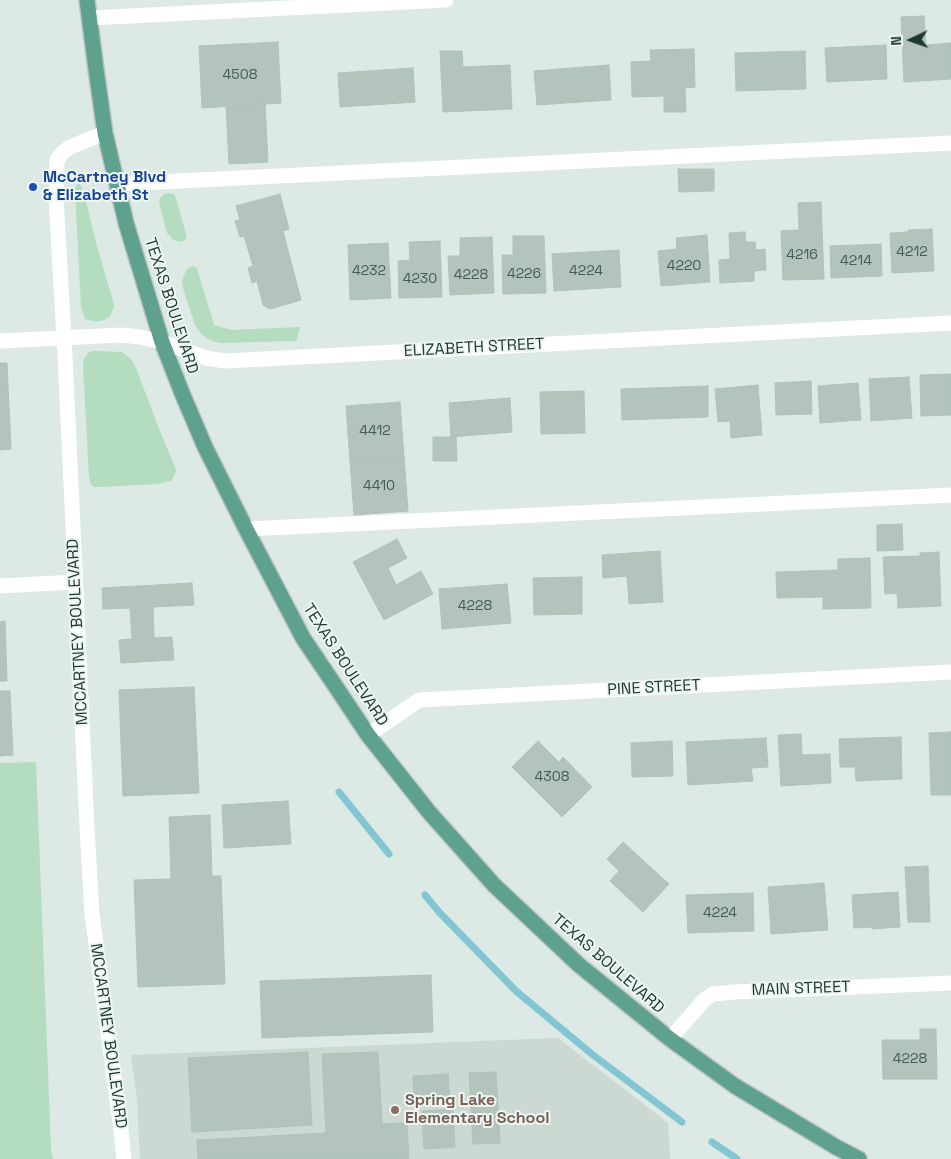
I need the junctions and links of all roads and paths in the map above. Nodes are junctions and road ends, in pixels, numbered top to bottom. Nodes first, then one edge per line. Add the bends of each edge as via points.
1 (87, 0) edge
2 (446, 0) edge
3 (90, 18) junction
4 (105, 133) junction
5 (951, 144) edge
6 (117, 184) junction
7 (951, 323) edge
8 (64, 338) junction
9 (0, 341) edge
10 (162, 342) junction
11 (951, 495) edge
12 (246, 529) junction
13 (75, 582) junction
14 (0, 586) edge
15 (951, 672) edge
16 (368, 734) junction
17 (951, 983) edge
18 (670, 1039) junction
19 (124, 1159) edge
20 (859, 1159) edge

1 - 3 main road, TEXAS BOULEVARD
2 - 3 street
3 - 4 main road, TEXAS BOULEVARD
4 - 6 main road, TEXAS BOULEVARD
4 - 8 street, MCCARTNEY BOULEVARD via 66,149 57,160
5 - 6 street
6 - 10 main road, TEXAS BOULEVARD
7 - 10 street, ELIZABETH STREET via 225,362
8 - 9 street, ELIZABETH STREET
8 - 10 street, ELIZABETH STREET via 120,335
8 - 13 street, MCCARTNEY BOULEVARD
10 - 12 main road, TEXAS BOULEVARD via 205,447
11 - 12 street
12 - 16 main road, TEXAS BOULEVARD via 303,638
13 - 14 street
13 - 19 street, MCCARTNEY BOULEVARD via 92,914
15 - 16 street, PINE STREET via 419,700
16 - 18 main road, TEXAS BOULEVARD via 429,812 494,885 580,964
17 - 18 street, MAIN STREET via 713,994
18 - 20 main road, TEXAS BOULEVARD via 735,1086

